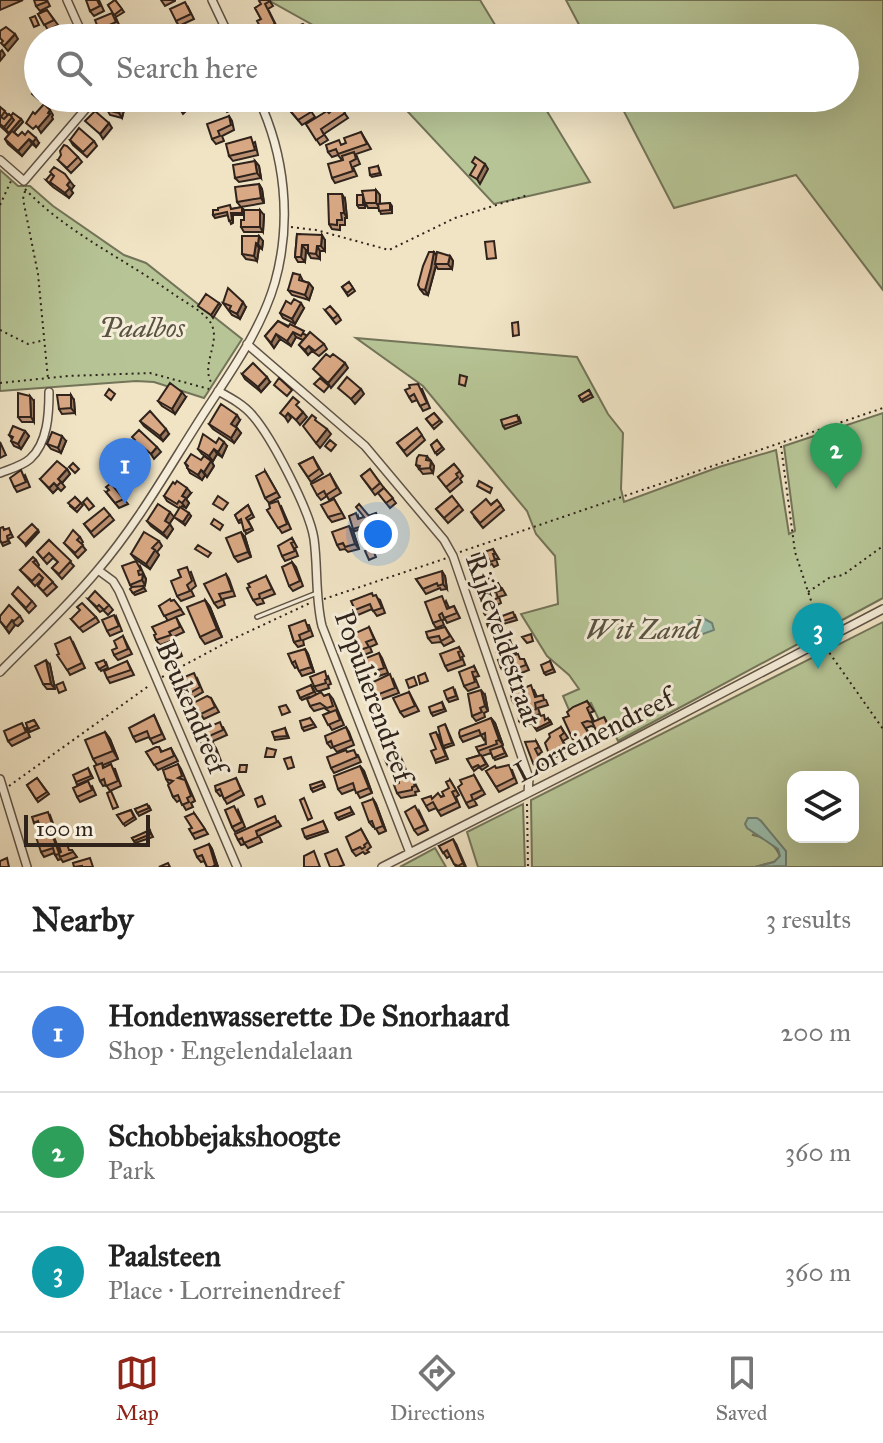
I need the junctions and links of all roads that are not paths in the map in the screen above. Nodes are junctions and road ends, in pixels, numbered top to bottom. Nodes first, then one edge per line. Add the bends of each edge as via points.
1 (67, 0) edge
2 (212, 0) edge
3 (78, 24) edge
4 (223, 24) edge
5 (83, 112) edge
6 (264, 112) edge
7 (0, 160) edge
8 (247, 344) junction
9 (218, 391) junction
10 (49, 392) dead end
11 (0, 473) edge
12 (98, 570) junction
13 (317, 597) junction
14 (883, 609) edge
15 (257, 617) dead end
16 (0, 672) edge
17 (0, 779) edge
18 (528, 793) junction
19 (410, 853) junction
20 (27, 867) edge
21 (237, 867) edge
22 (382, 867) edge

1 - 3 street
2 - 4 street
5 - 7 street via 24,181
6 - 8 street via 281,167 284,226 275,283
8 - 9 street
8 - 18 street, Rijkeveldestraat via 365,446 453,556 529,778
9 - 12 street
9 - 13 street, Populierendreef via 254,417 301,500 314,538
10 - 11 street via 49,419 37,449 29,460
12 - 16 street
12 - 21 street, Beukendreef via 119,591
13 - 15 lane
13 - 19 street, Populierendreef via 322,626
14 - 18 street, Lorreinendreef
17 - 20 street
18 - 19 street, Lorreinendreef
19 - 22 street, Lorreinendreef

